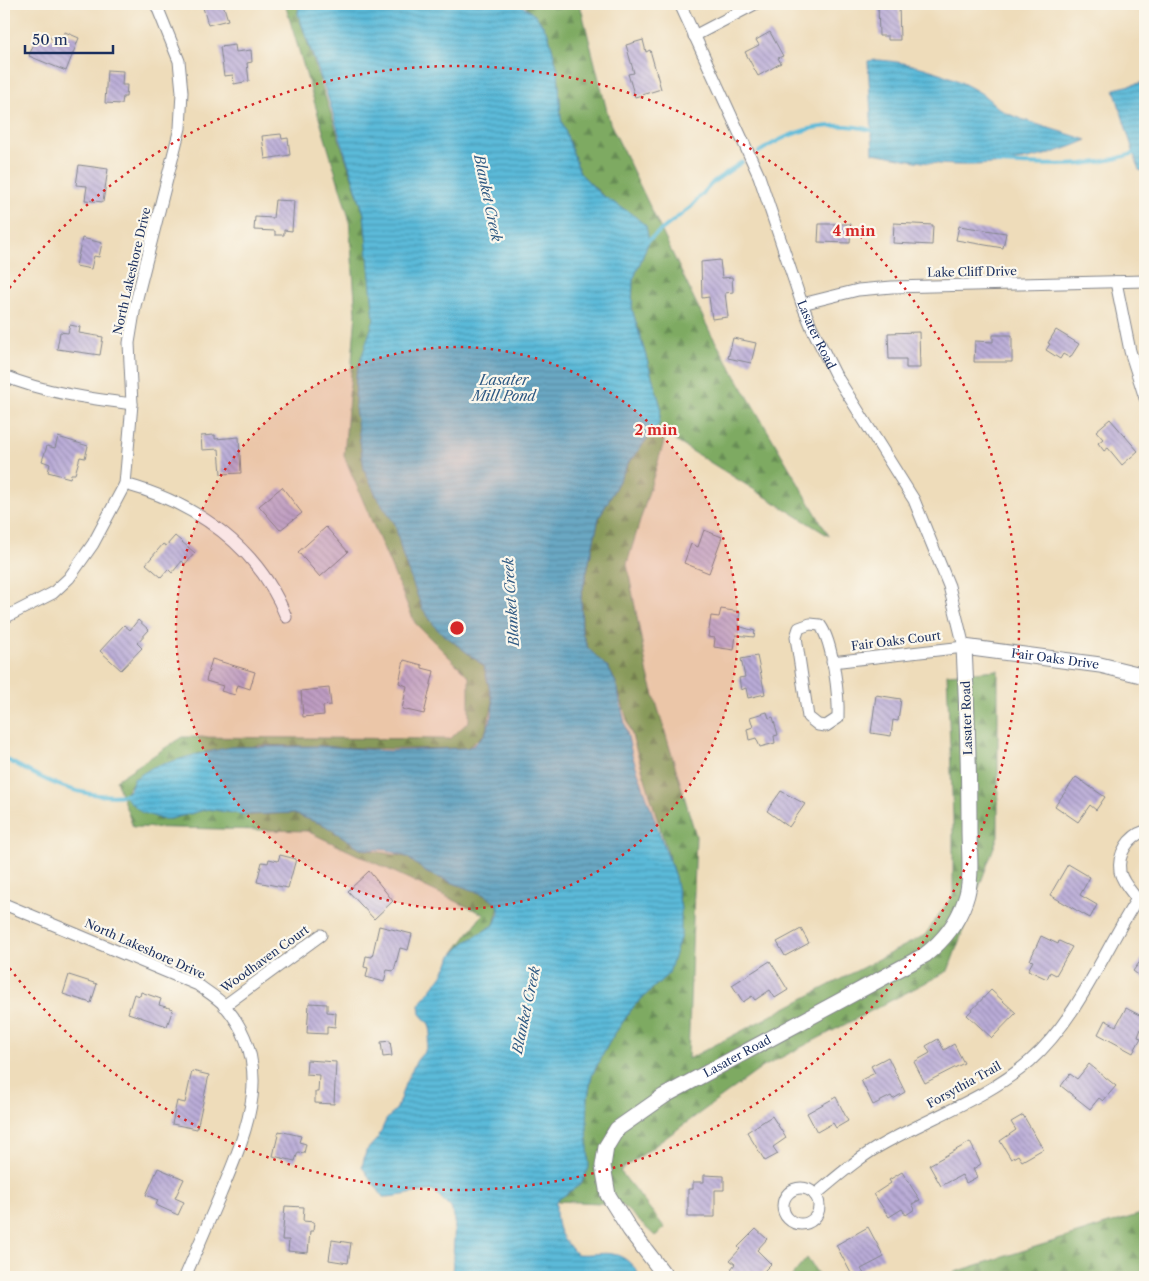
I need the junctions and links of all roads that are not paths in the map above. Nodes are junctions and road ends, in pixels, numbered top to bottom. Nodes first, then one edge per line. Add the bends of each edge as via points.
1 (156, 4) edge
2 (680, 4) edge
3 (755, 4) edge
4 (694, 36) junction
5 (1145, 281) edge
6 (1116, 282) junction
7 (802, 304) junction
8 (4, 376) edge
9 (1145, 398) edge
10 (132, 404) junction
11 (125, 484) junction
12 (286, 617) dead end
13 (4, 618) edge
14 (964, 647) junction
15 (832, 662) junction
16 (1145, 676) edge
17 (1145, 831) edge
18 (1141, 897) edge
19 (4, 904) edge
20 (321, 935) dead end
21 (224, 1006) junction
22 (815, 1195) dead end
23 (185, 1277) edge
24 (666, 1277) edge

1 - 10 street, North Lakeshore Drive via 164,17 179,61 182,92 180,128 135,306 129,343
2 - 4 street, Lasater Road
3 - 4 street
4 - 7 street, Lasater Road via 759,176
5 - 6 street, Lake Cliff Drive
6 - 7 street, Lake Cliff Drive via 892,287 858,290
6 - 9 street via 1130,351
7 - 14 street, Lasater Road via 835,374 914,500 949,586
8 - 10 street via 56,393
10 - 11 street, North Lakeshore Drive
11 - 12 street via 152,491 190,509 229,537 267,577
11 - 13 street, North Lakeshore Drive via 94,544 69,578 53,593
14 - 15 street, Fair Oaks Court
14 - 16 street, Fair Oaks Drive via 1100,665
14 - 24 street, Lasater Road via 970,768 969,886 956,922 924,956 664,1096 617,1129 606,1147 602,1166 608,1195
15 - 15 street via 825,631 820,625 800,628 796,638 808,717 818,725 826,726 838,718
17 - 18 street via 1126,844 1120,871 1124,882
18 - 22 street, Forsythia Trail via 1057,1034 1030,1061 1003,1082 878,1147
19 - 21 street, North Lakeshore Drive via 198,985
20 - 21 street, Woodhaven Court
21 - 23 street, North Lakeshore Drive via 246,1043 253,1080 249,1122

